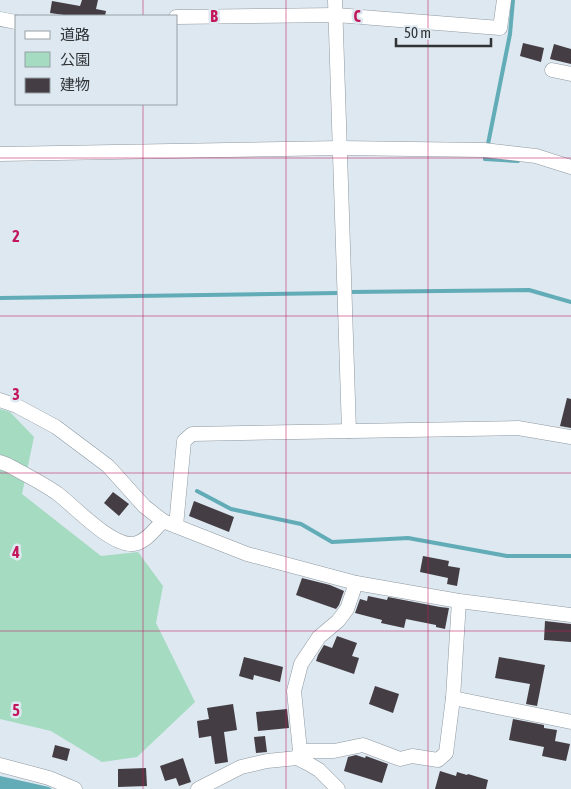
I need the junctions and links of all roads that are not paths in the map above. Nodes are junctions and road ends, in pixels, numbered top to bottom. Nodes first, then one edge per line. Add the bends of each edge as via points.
1 (335, 0) edge
2 (504, 0) edge
3 (336, 15) junction
4 (178, 16) edge
5 (0, 19) edge
6 (15, 22) edge
7 (552, 70) dead end
8 (571, 74) edge
9 (340, 148) junction
10 (0, 154) edge
11 (571, 167) edge
12 (0, 400) edge
13 (349, 431) junction
14 (571, 437) edge
15 (0, 462) edge
16 (170, 524) junction
17 (356, 583) junction
18 (458, 601) junction
19 (571, 615) edge
20 (453, 698) junction
21 (571, 722) edge
22 (299, 755) junction
23 (0, 765) edge
24 (75, 789) edge
25 (198, 789) edge
26 (338, 789) edge

1 - 3 street
2 - 3 street via 500,28
3 - 4 street
3 - 9 street
5 - 6 street
7 - 8 street
9 - 10 street
9 - 11 street via 488,150 536,156
9 - 13 street
12 - 16 street via 56,427 108,466 144,506
13 - 14 street via 518,428
13 - 16 street via 192,434 184,441
15 - 16 street via 56,493 110,537 126,544 135,544
16 - 17 street via 247,554
17 - 18 street
17 - 22 street via 347,610 318,637 301,664 294,691
18 - 19 street
18 - 20 street
20 - 21 street
20 - 22 street via 446,753 438,760 412,756 400,759 363,745
22 - 25 street via 241,766
22 - 26 street
23 - 24 street via 49,778

